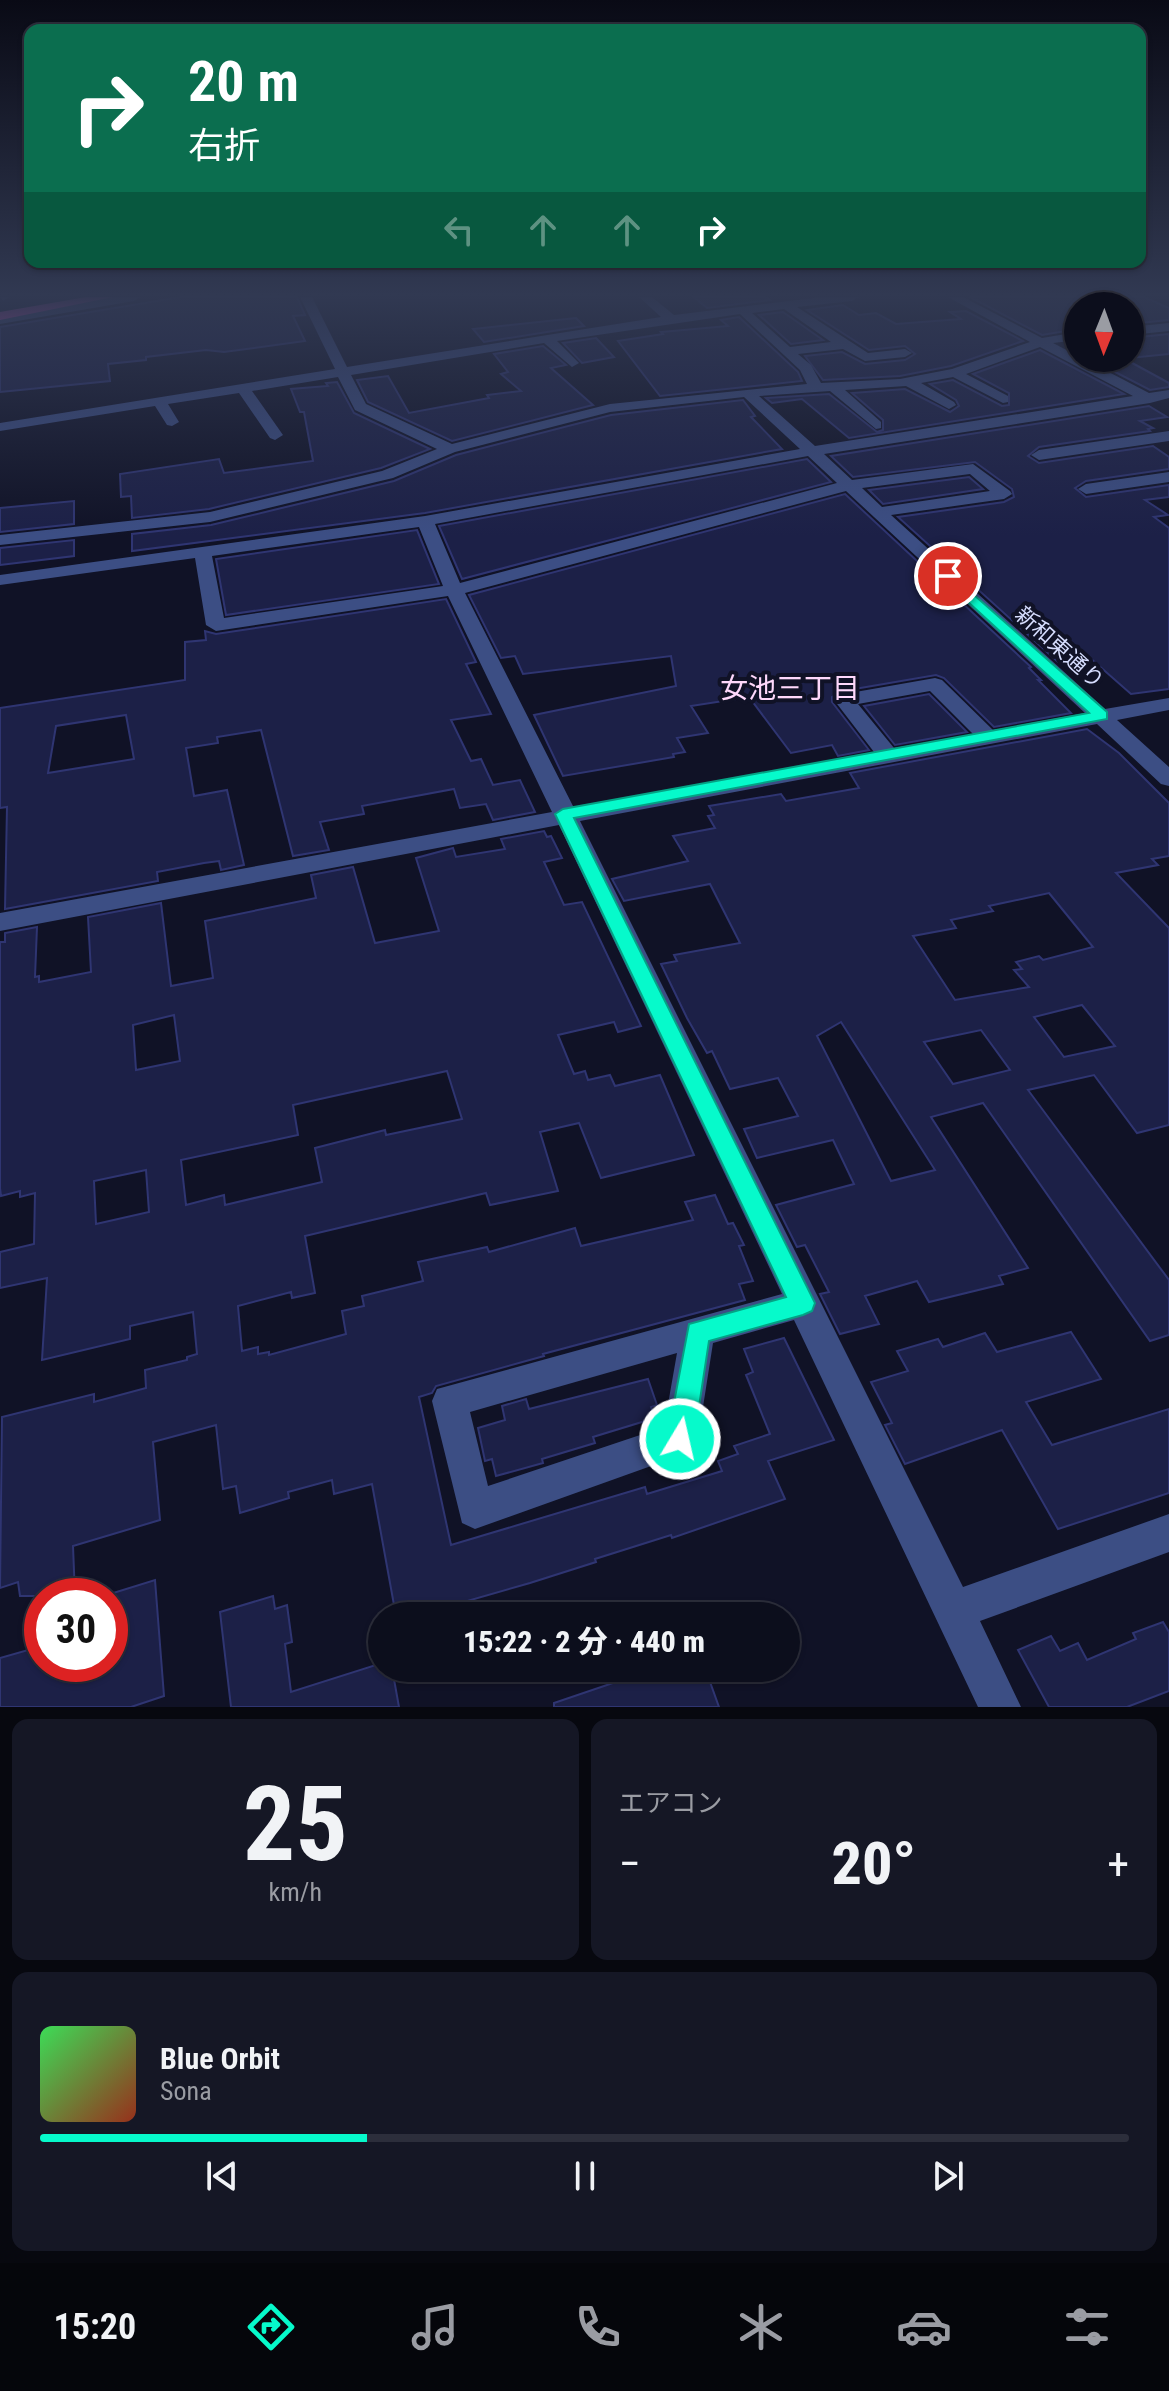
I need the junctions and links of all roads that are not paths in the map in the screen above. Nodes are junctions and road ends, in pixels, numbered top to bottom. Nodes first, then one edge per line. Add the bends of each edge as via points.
1 (314, 377) edge
2 (345, 377) edge
3 (814, 377) edge
4 (936, 377) edge
5 (962, 377) edge
6 (1105, 377) edge
7 (909, 382) junction
8 (823, 386) junction
9 (243, 388) junction
10 (747, 392) junction
11 (1169, 394) edge
12 (1146, 397) junction
13 (1003, 399) dead end
14 (159, 402) junction
15 (949, 405) dead end
16 (1169, 410) edge
17 (172, 422) dead end
18 (876, 425) dead end
19 (0, 427) edge
20 (275, 435) dead end
21 (1169, 436) edge
22 (450, 449) junction
23 (813, 451) junction
24 (1039, 455) dead end
25 (1169, 477) edge
26 (851, 485) junction
27 (1086, 489) dead end
28 (880, 512) junction
29 (425, 521) junction
30 (0, 540) edge
31 (203, 553) junction
32 (0, 580) edge
33 (454, 590) junction
34 (1169, 704) edge
35 (1101, 716) junction
36 (988, 737) junction
37 (888, 755) junction
38 (1167, 775) edge
39 (563, 814) junction
40 (0, 922) edge
41 (803, 1303) junction
42 (698, 1332) junction
43 (1169, 1533) edge
44 (953, 1611) junction
45 (1000, 1707) edge

1 - 9 street
2 - 22 street via 360,407
3 - 8 street
4 - 7 street
5 - 13 street
6 - 12 street
7 - 8 street
7 - 15 street
8 - 10 street
8 - 18 street
9 - 14 street
9 - 20 street
10 - 22 street via 610,408
10 - 23 street, 新和東通り
11 - 12 street
12 - 16 street
12 - 23 street
14 - 17 street
14 - 19 street
21 - 24 street
22 - 30 street via 387,475 210,517
23 - 26 street, 新和東通り
23 - 29 street
25 - 27 street
26 - 28 street, 新和東通り
26 - 28 street via 973,469 1004,494
26 - 33 street
28 - 35 street, 新和東通り
29 - 31 street
29 - 33 street
31 - 32 street
31 - 33 street via 216,625
33 - 39 street
34 - 35 street
35 - 36 street
35 - 38 street, 新和東通り
36 - 37 street
36 - 37 street via 935,684 844,700
37 - 39 street
39 - 40 street
39 - 41 street
41 - 42 street
41 - 44 street
42 - 42 street via 450,1401 475,1510 680,1439
43 - 44 street
44 - 45 street

